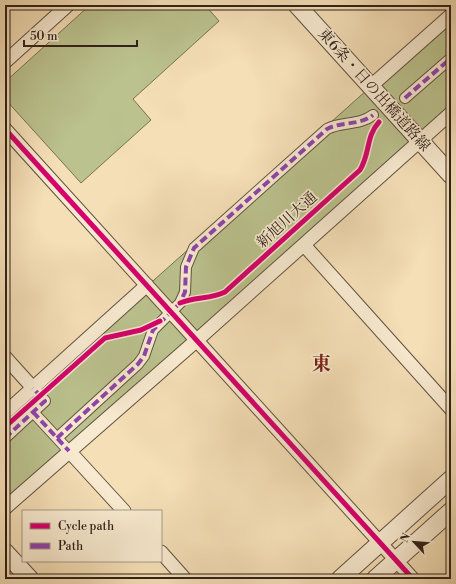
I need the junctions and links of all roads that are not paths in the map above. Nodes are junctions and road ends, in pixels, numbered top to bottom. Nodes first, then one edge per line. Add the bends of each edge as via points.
1 (68, 5) edge
2 (297, 5) edge
3 (451, 15) edge
4 (451, 58) edge
5 (5, 62) edge
6 (371, 86) junction
7 (405, 98) dead end
8 (451, 113) edge
9 (373, 115) dead end
10 (5, 128) edge
11 (420, 141) junction
12 (451, 175) edge
13 (304, 245) junction
14 (147, 285) junction
15 (171, 312) junction
16 (197, 340) junction
17 (5, 358) edge
18 (33, 388) junction
19 (451, 409) edge
20 (33, 412) junction
21 (5, 413) edge
22 (5, 438) edge
23 (57, 438) junction
24 (69, 451) junction
25 (451, 479) edge
26 (5, 508) edge
27 (123, 510) edge
28 (451, 511) edge
29 (380, 543) junction
30 (5, 552) edge
31 (162, 553) edge
32 (396, 560) junction
33 (30, 579) edge
34 (185, 579) edge
35 (340, 579) edge
36 (375, 579) edge
37 (413, 579) edge

1 - 5 street
2 - 6 street, 東6条・日の出橋道路線
3 - 6 street
4 - 7 street
6 - 11 street, 東6条・日の出橋道路線
8 - 11 street, 新旭川大通
9 - 15 street via 365,121 336,124 327,129 194,248 186,267 185,292 180,303
10 - 14 street
11 - 12 street, 東6条・日の出橋道路線
11 - 13 street, 新旭川大通
13 - 16 street, 新旭川大通
13 - 19 street
14 - 15 street
14 - 18 street
15 - 16 street
15 - 23 street via 154,330 144,356 138,364
16 - 24 street, 新旭川大通
16 - 29 street
17 - 18 street
18 - 20 street via 45,401
18 - 21 street
20 - 22 street
20 - 23 street
23 - 24 street
24 - 26 street, 新旭川大通
24 - 27 street
25 - 29 street
28 - 32 street
29 - 32 street
29 - 35 street
30 - 33 street
31 - 34 street
32 - 36 street
32 - 37 street

